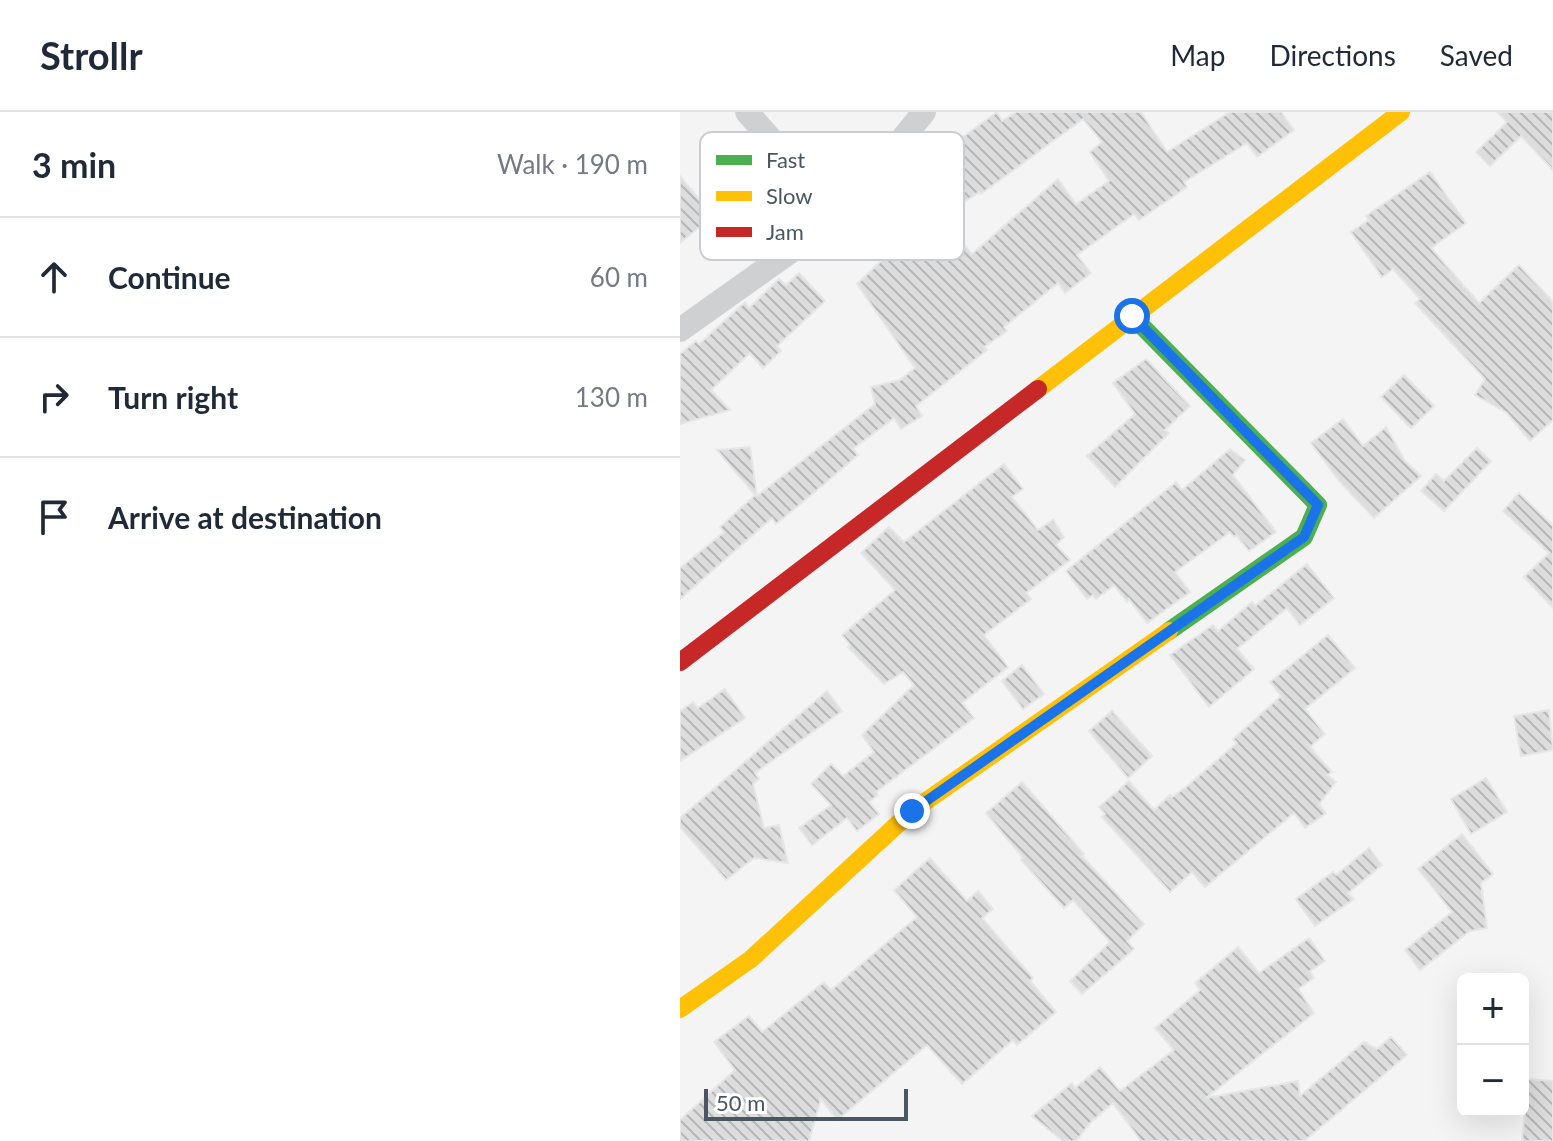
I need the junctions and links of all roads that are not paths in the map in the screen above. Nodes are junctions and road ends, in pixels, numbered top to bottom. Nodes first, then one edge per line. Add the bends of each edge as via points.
1 (747, 112) edge
2 (924, 112) edge
3 (1401, 112) edge
4 (765, 132) edge
5 (908, 132) edge
6 (778, 260) edge
7 (1132, 316) junction
8 (680, 330) edge
9 (680, 662) edge
10 (680, 1009) edge

1 - 4 street
2 - 5 street
3 - 7 street
6 - 8 street
7 - 9 street
7 - 10 street via 1318,505 1304,537 912,811 751,959

